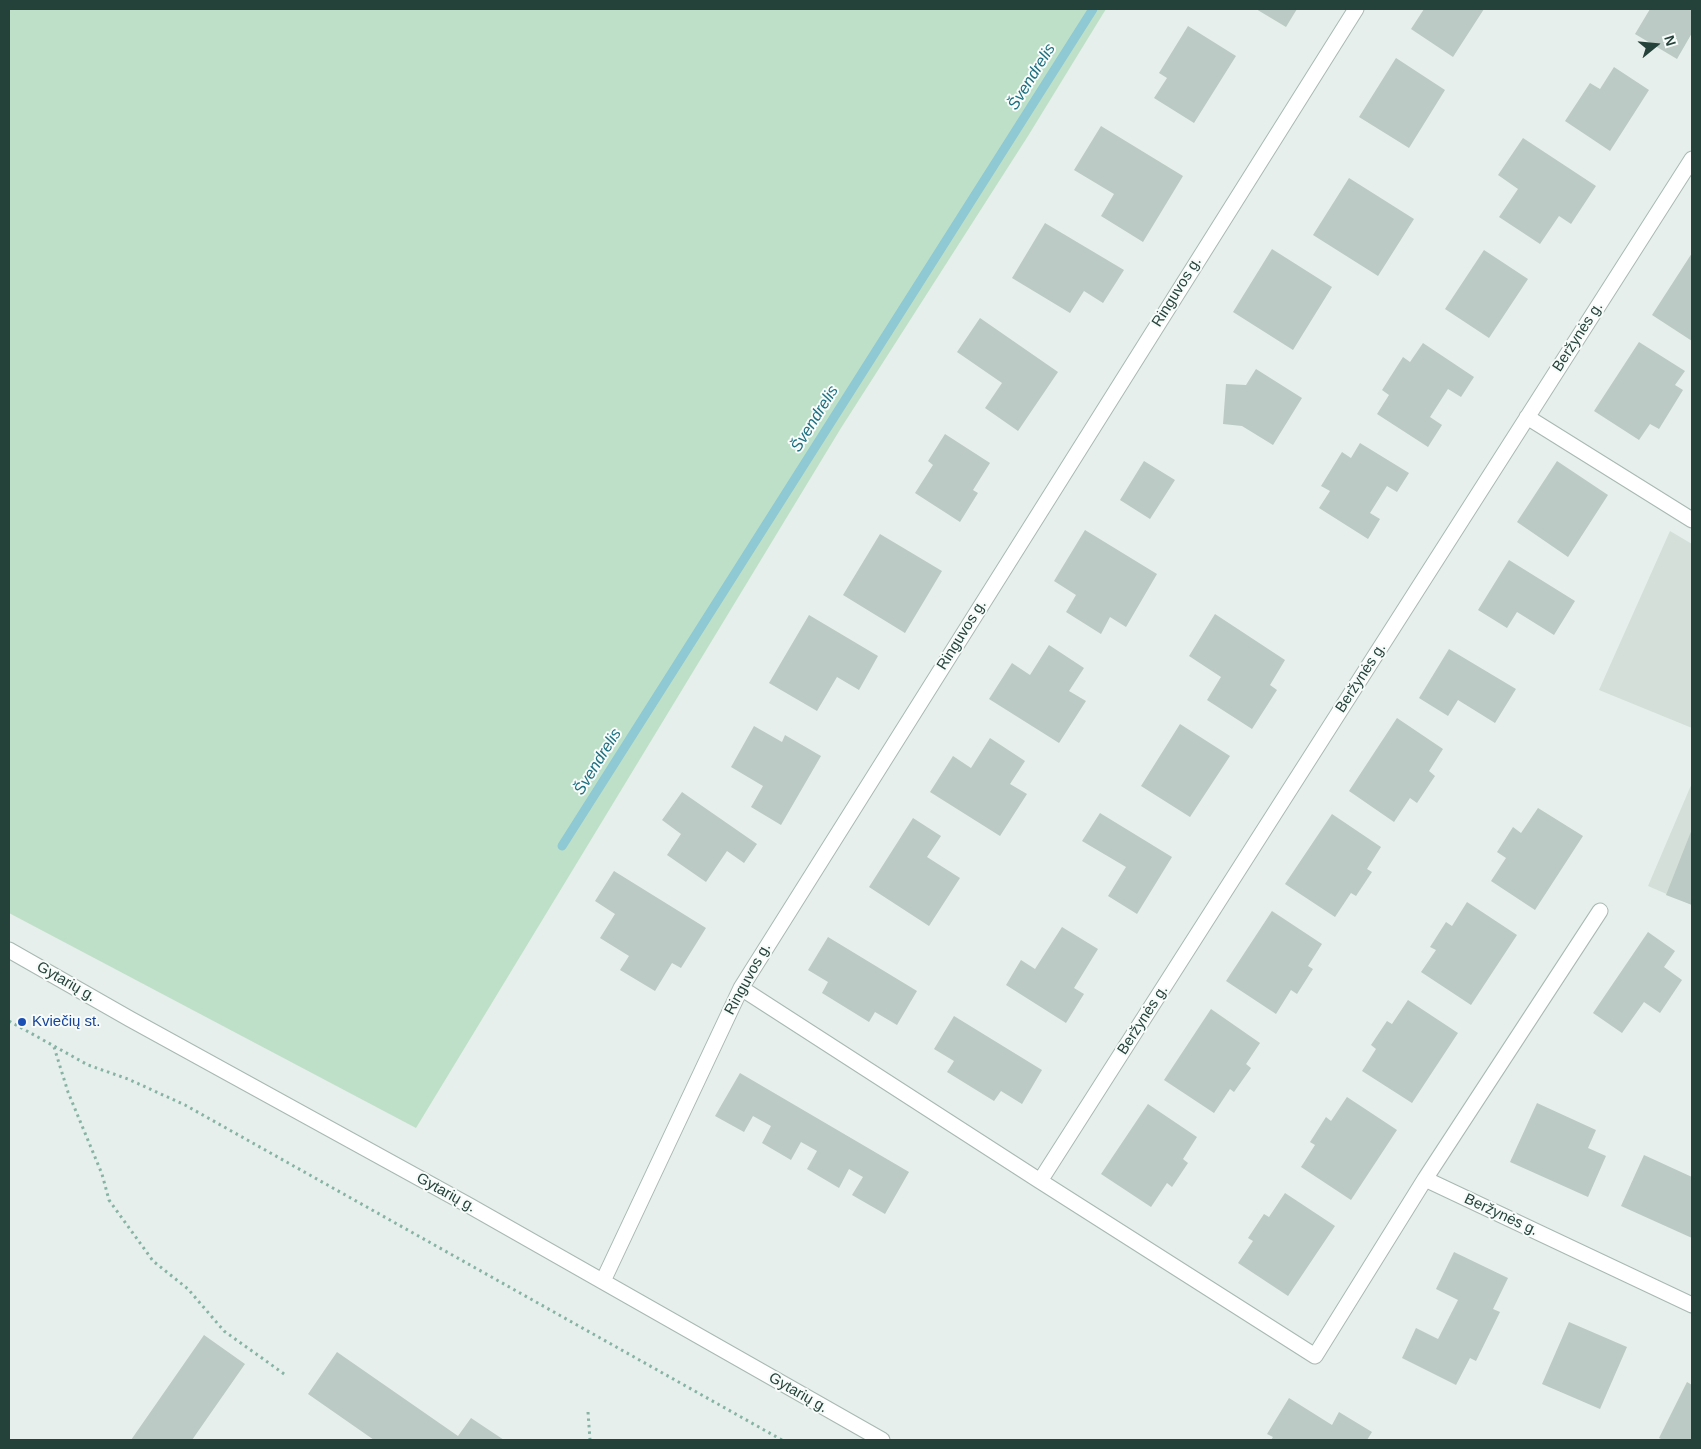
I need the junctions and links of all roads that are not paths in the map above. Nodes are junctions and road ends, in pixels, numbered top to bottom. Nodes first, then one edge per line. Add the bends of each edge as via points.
1 (1356, 9) edge
2 (1692, 158) edge
3 (1527, 417) junction
4 (1692, 520) edge
5 (1600, 912) dead end
6 (9, 950) edge
7 (740, 988) junction
8 (1424, 1179) junction
9 (1040, 1181) junction
10 (603, 1281) junction
11 (1692, 1305) edge
12 (882, 1440) edge

1 - 7 street, Ringuvos g.
2 - 3 street, Beržynės g.
3 - 4 street
3 - 9 street, Beržynės g.
5 - 8 street
6 - 10 street, Gytarių g.
7 - 9 street
7 - 10 street, Ringuvos g.
8 - 9 street via 1315,1356
8 - 11 street, Beržynės g.
10 - 12 street, Gytarių g.

